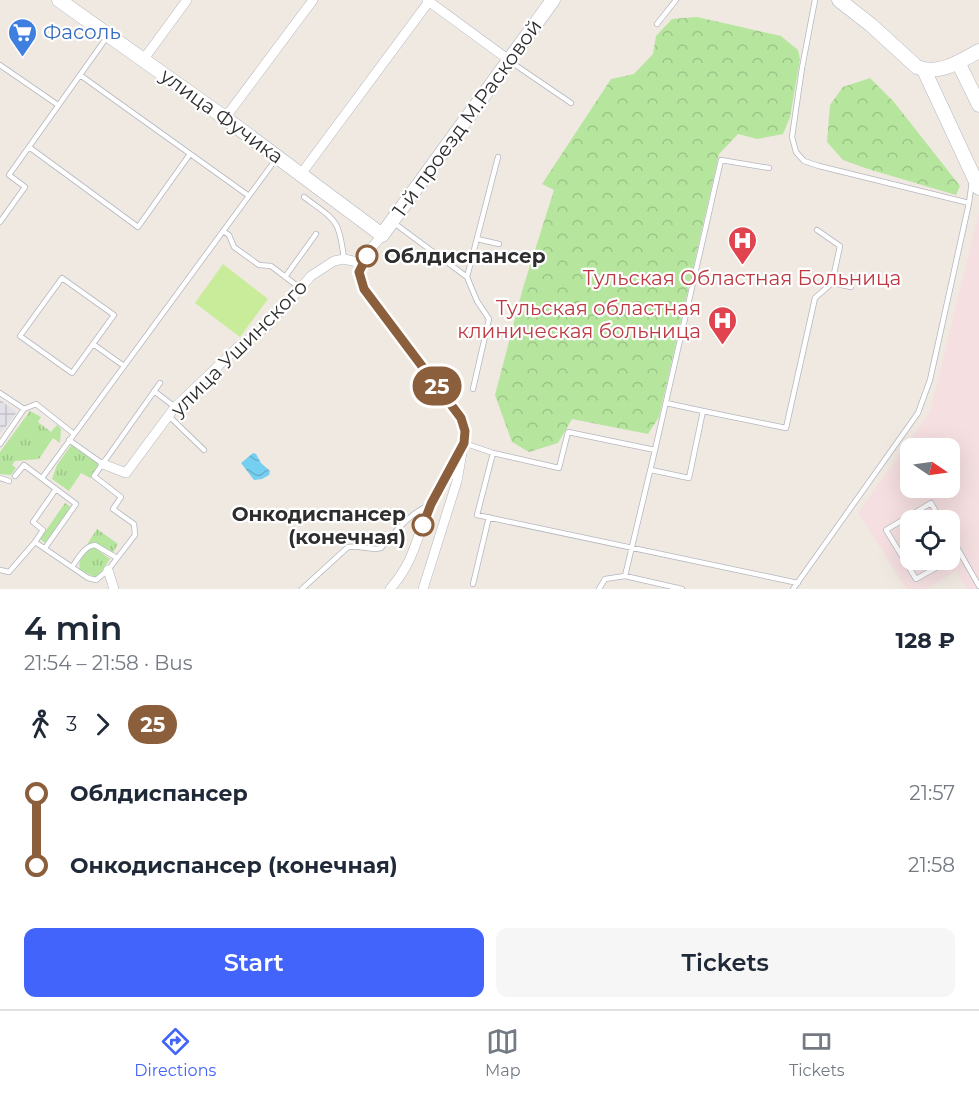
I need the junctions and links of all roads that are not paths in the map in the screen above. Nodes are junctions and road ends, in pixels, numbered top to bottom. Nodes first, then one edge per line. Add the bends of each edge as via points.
1 (187, 0) edge
2 (314, 0) edge
3 (428, 0) edge
4 (553, 0) edge
5 (676, 0) edge
6 (815, 0) edge
7 (839, 0) edge
8 (64, 1) edge
9 (657, 24) dead end
10 (108, 35) junction
11 (979, 51) edge
12 (143, 60) junction
13 (509, 60) junction
14 (958, 62) junction
15 (0, 65) edge
16 (924, 70) junction
17 (80, 75) junction
18 (571, 103) dead end
19 (58, 105) junction
20 (979, 105) edge
21 (225, 118) junction
22 (29, 147) junction
23 (190, 154) junction
24 (498, 156) dead end
25 (278, 157) junction
26 (769, 168) dead end
27 (973, 173) junction
28 (302, 174) junction
29 (979, 188) edge
30 (249, 196) junction
31 (304, 196) dead end
32 (969, 203) junction
33 (0, 222) edge
34 (392, 222) junction
35 (817, 230) dead end
36 (223, 231) junction
37 (316, 234) dead end
38 (382, 236) junction
39 (477, 239) junction
40 (499, 244) dead end
41 (344, 259) junction
42 (362, 263) junction
43 (285, 277) junction
44 (467, 277) junction
45 (832, 283) junction
46 (851, 287) dead end
47 (300, 288) junction
48 (93, 344) junction
49 (124, 366) junction
50 (160, 383) dead end
51 (473, 389) dead end
52 (154, 391) junction
53 (0, 393) edge
54 (666, 404) junction
55 (175, 407) junction
56 (24, 409) junction
57 (703, 411) junction
58 (169, 416) junction
59 (74, 434) junction
60 (69, 440) junction
61 (464, 443) junction
62 (0, 444) edge
63 (204, 450) dead end
64 (655, 450) junction
65 (493, 453) junction
66 (103, 464) junction
67 (651, 470) junction
68 (15, 476) dead end
69 (0, 478) edge
70 (42, 478) junction
71 (9, 481) dead end
72 (56, 489) junction
73 (431, 504) junction
74 (919, 510) edge
75 (935, 510) edge
76 (489, 517) junction
77 (900, 522) edge
78 (35, 542) junction
79 (632, 546) junction
80 (45, 548) junction
81 (900, 553) edge
82 (961, 554) edge
83 (117, 558) junction
84 (72, 567) junction
85 (0, 570) edge
86 (108, 570) junction
87 (910, 570) edge
88 (932, 570) edge
89 (625, 576) junction
90 (96, 580) junction
91 (798, 583) junction
92 (473, 584) dead end
93 (979, 586) edge
94 (96, 588) edge
95 (114, 589) edge
96 (302, 589) edge
97 (390, 589) edge
98 (423, 589) edge
99 (598, 589) edge
100 (682, 589) edge
101 (794, 589) edge

1 - 12 street
2 - 21 street
3 - 13 street
3 - 28 street
4 - 13 street, 1-й проезд М.Расковой
5 - 9 lane
6 - 32 lane via 792,137 796,152 804,161 819,166
7 - 16 street
8 - 10 street, улица Фучика
10 - 12 street, улица Фучика
10 - 17 lane
11 - 14 street
12 - 21 street, улица Фучика
13 - 18 lane
13 - 34 street, 1-й проезд М.Расковой
14 - 16 street via 937,71
14 - 20 street
15 - 19 lane
16 - 27 street
17 - 19 lane
17 - 23 lane
19 - 22 lane
21 - 25 street, улица Фучика
22 - 23 lane via 138,227
22 - 33 lane via 9,175 25,187
23 - 30 lane
24 - 39 lane
25 - 28 street, улица Фучика
25 - 30 lane
26 - 54 lane via 721,159
27 - 29 street
27 - 32 lane
28 - 38 street, улица Фучика
30 - 36 lane
31 - 41 lane via 335,221
32 - 91 lane via 930,380 918,413
34 - 38 street, 1-й проезд М.Расковой
34 - 44 lane
35 - 45 lane via 840,246
36 - 43 lane via 234,247
36 - 49 lane
37 - 43 lane
38 - 42 street
39 - 40 lane
39 - 44 lane
41 - 42 street
41 - 47 street, улица Ушинского via 311,276
42 - 61 street via 359,277 364,289 461,418
43 - 47 lane
44 - 51 lane via 489,319
45 - 46 lane
45 - 57 lane via 815,298 786,428
47 - 55 street, улица Ушинского via 266,327 238,347
48 - 48 lane via 114,315 62,278 20,336 72,373
48 - 49 lane
49 - 59 lane
50 - 52 lane
52 - 55 lane
52 - 66 lane
53 - 56 lane
54 - 57 lane
54 - 64 lane
55 - 58 street, улица Ушинского
56 - 59 lane via 36,404
56 - 62 lane
57 - 67 lane via 688,478
58 - 63 lane
58 - 66 street, улица Ушинского via 126,473
59 - 60 lane
60 - 66 lane
60 - 70 lane
61 - 65 lane
61 - 73 street
61 - 98 street via 457,481
64 - 65 lane via 568,432 559,468
64 - 67 lane
65 - 76 lane via 477,515
66 - 83 lane via 94,476 121,497 113,509 134,524 135,535
67 - 79 lane
68 - 70 lane via 24,465
69 - 71 lane
70 - 72 lane
72 - 78 lane via 33,522 43,530
72 - 80 lane via 76,504
73 - 96 lane via 405,520 381,548 348,547
73 - 97 street via 410,562
74 - 75 lane via 931,503
76 - 79 lane
76 - 92 lane
77 - 81 lane via 886,530
78 - 80 lane
78 - 85 lane via 9,572
79 - 89 lane
79 - 91 lane
80 - 84 lane
82 - 93 lane
83 - 84 lane via 91,545
83 - 86 lane
84 - 90 lane
86 - 90 lane
86 - 95 street
87 - 88 lane via 916,579
89 - 99 lane via 605,579
89 - 100 lane
90 - 94 lane
91 - 101 lane

